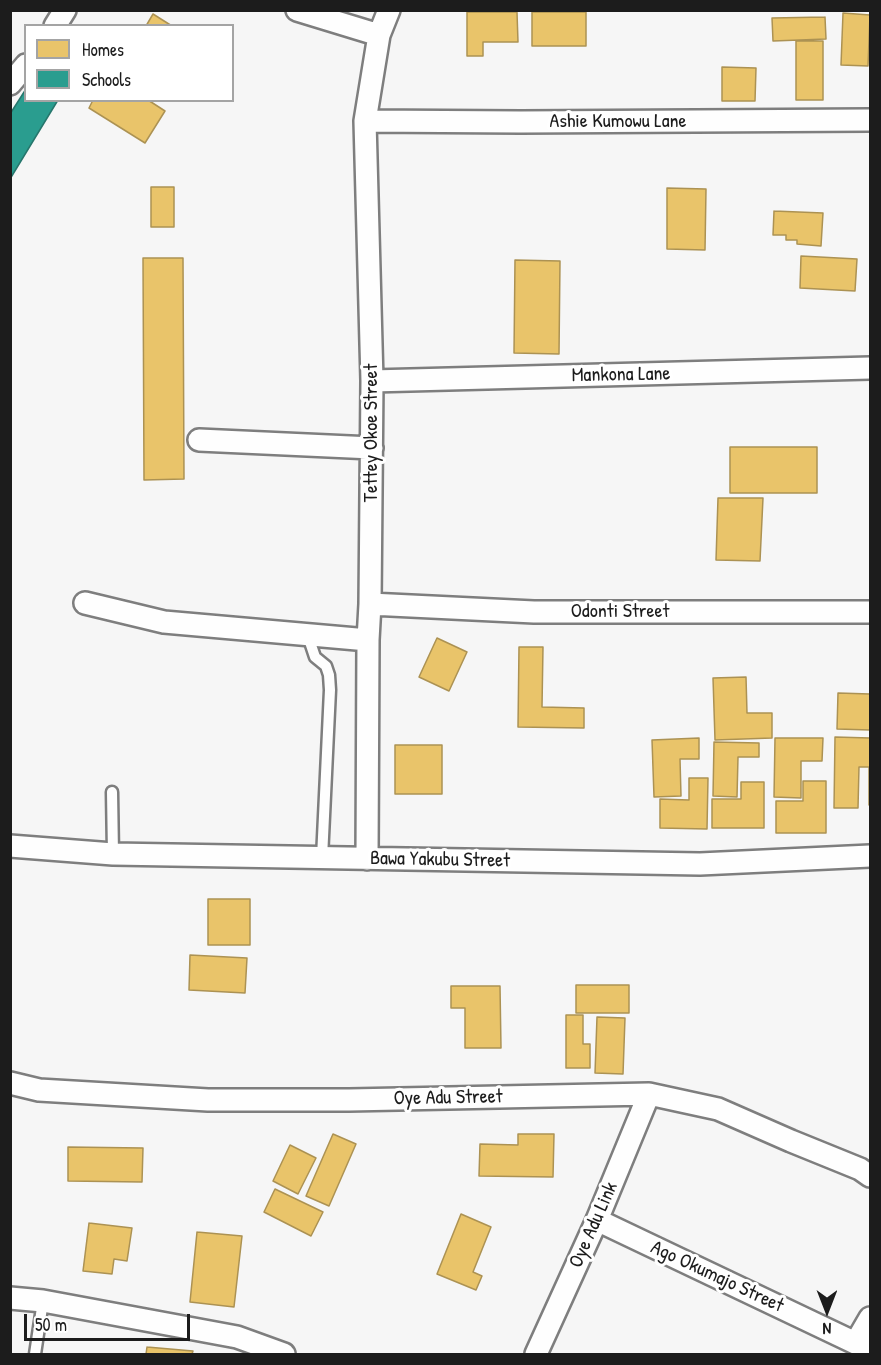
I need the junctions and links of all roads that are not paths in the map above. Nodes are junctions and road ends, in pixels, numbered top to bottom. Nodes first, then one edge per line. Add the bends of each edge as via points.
1 (65, 10) edge
2 (297, 10) edge
3 (389, 10) edge
4 (56, 24) edge
5 (379, 35) junction
6 (24, 67) edge
7 (10, 84) edge
8 (870, 120) edge
9 (365, 121) junction
10 (870, 368) edge
11 (372, 381) junction
12 (199, 440) dead end
13 (372, 448) junction
14 (85, 603) dead end
15 (370, 604) junction
16 (870, 612) edge
17 (308, 636) junction
18 (368, 640) junction
19 (112, 792) dead end
20 (10, 846) edge
21 (113, 854) junction
22 (870, 856) edge
23 (322, 858) junction
24 (367, 859) junction
25 (10, 1083) edge
26 (649, 1094) junction
27 (870, 1176) edge
28 (597, 1220) junction
29 (10, 1298) edge
30 (43, 1301) junction
31 (870, 1318) edge
32 (237, 1346) edge
33 (863, 1346) edge
34 (35, 1354) edge
35 (284, 1354) edge
36 (536, 1354) edge

1 - 4 street
2 - 5 street
3 - 5 street, Tettey Okoe Street
5 - 9 street, Tettey Okoe Street
6 - 7 street
8 - 9 street, Ashie Kumowu Lane
9 - 11 street, Tettey Okoe Street
10 - 11 street, Mankona Lane
11 - 13 street, Tettey Okoe Street
12 - 13 street
13 - 15 street, Tettey Okoe Street
14 - 17 street via 164,622
15 - 16 street, Odonti Street via 534,612
15 - 18 street, Tettey Okoe Street
17 - 18 street
17 - 23 lane via 315,657 326,666 330,690
18 - 24 street, Tettey Okoe Street
19 - 21 lane
20 - 21 street, Bawa Yakubu Street
21 - 23 street, Bawa Yakubu Street
22 - 24 street, Bawa Yakubu Street via 700,864
23 - 24 street, Bawa Yakubu Street
25 - 26 street, Oye Adu Street via 39,1090 208,1100
26 - 27 street, Oye Adu Street via 718,1109
26 - 28 street, Oye Adu Link
28 - 33 street, Ago Okumajo Street
28 - 36 street, Oye Adu Link
29 - 30 street
30 - 32 street
30 - 34 lane
31 - 33 street
32 - 35 street

